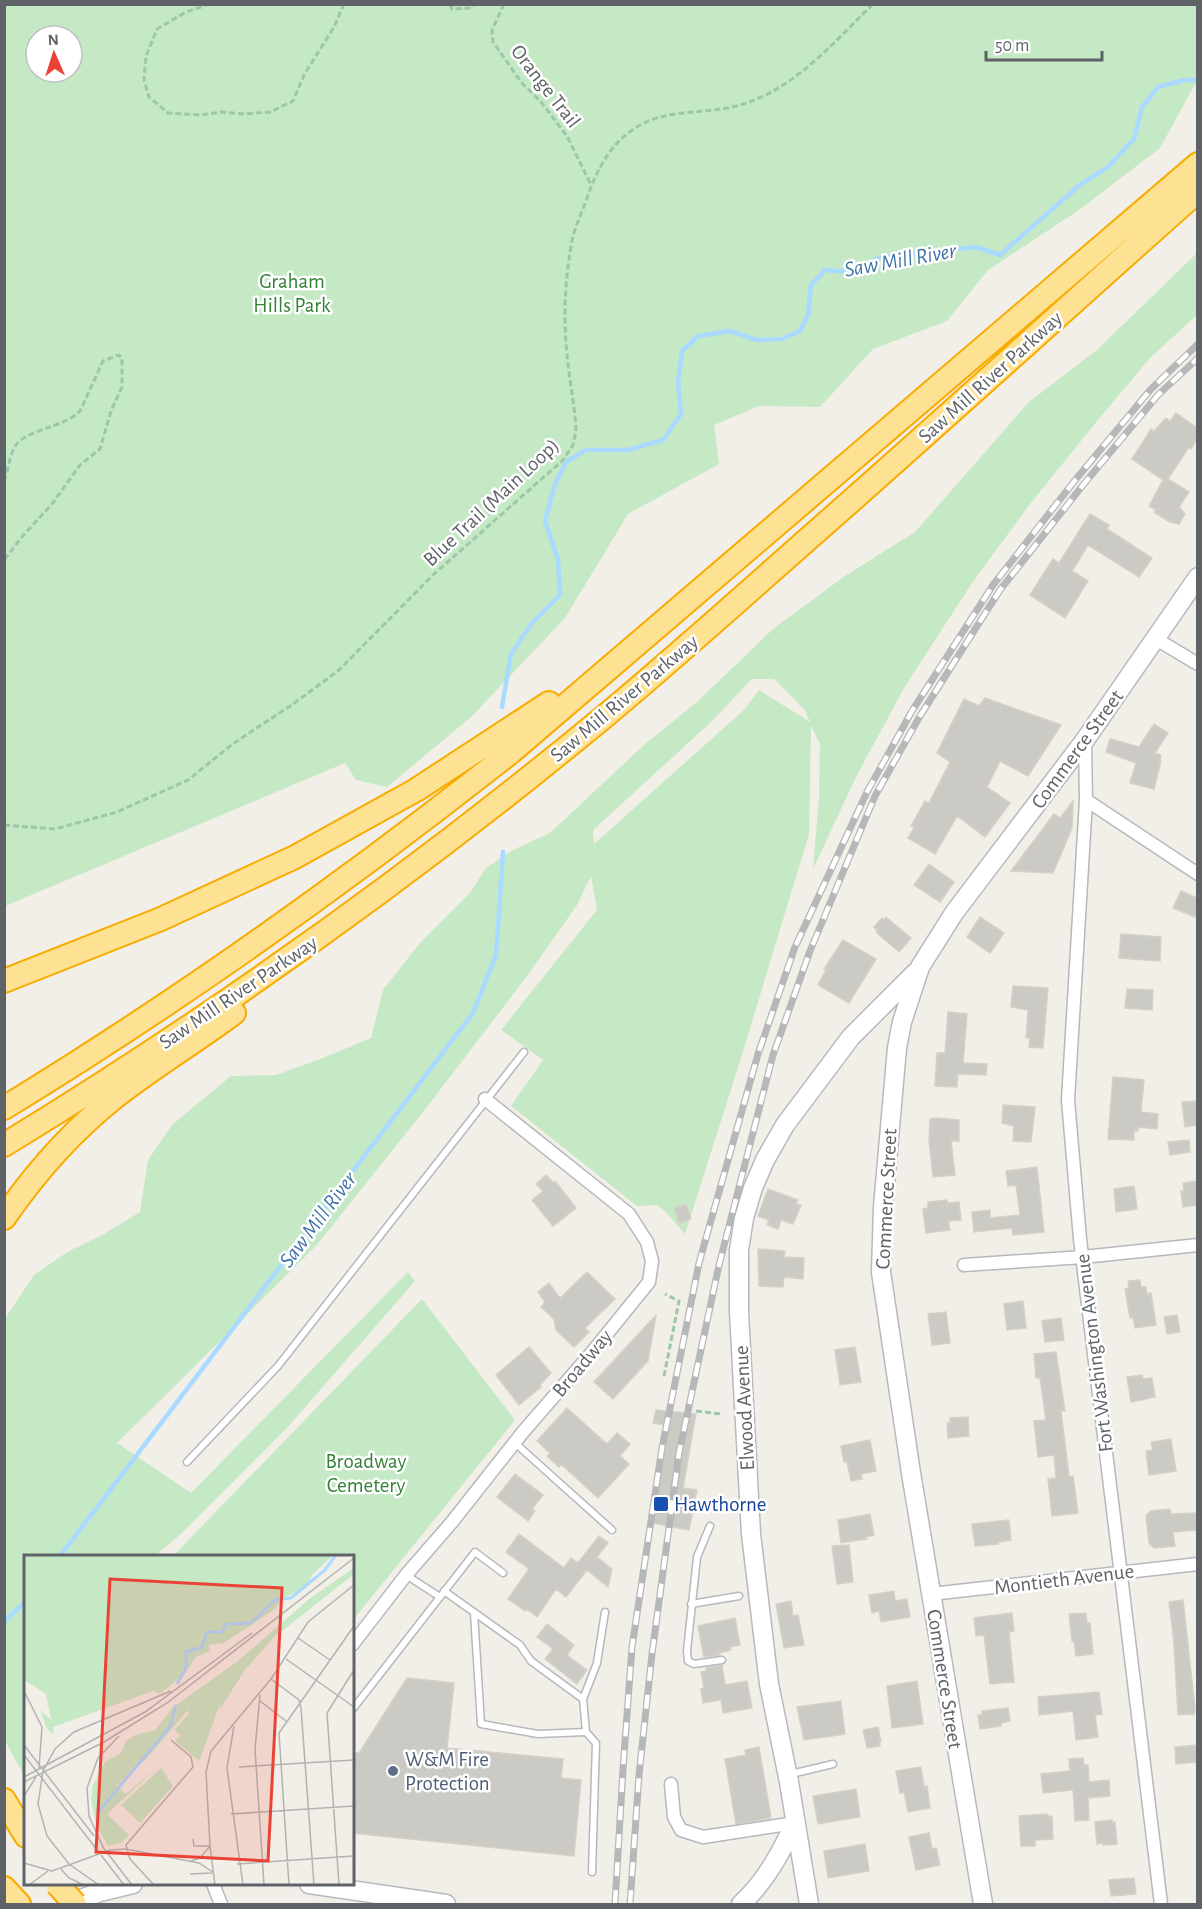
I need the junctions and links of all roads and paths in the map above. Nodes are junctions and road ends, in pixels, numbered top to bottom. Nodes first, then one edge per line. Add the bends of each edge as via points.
1 (210, 4) edge
2 (344, 4) edge
3 (450, 4) edge
4 (475, 4) edge
5 (504, 4) edge
6 (873, 4) edge
7 (1197, 164) edge
8 (592, 185) junction
9 (1197, 191) edge
10 (4, 481) edge
11 (4, 560) edge
12 (1197, 577) edge
13 (1156, 639) junction
14 (1197, 664) edge
15 (606, 670) junction
16 (1085, 740) junction
17 (1086, 800) junction
18 (4, 825) edge
19 (443, 844) junction
20 (1197, 874) edge
21 (920, 967) junction
22 (4, 981) edge
23 (524, 1052) dead end
24 (485, 1099) junction
25 (4, 1108) edge
26 (4, 1145) edge
27 (4, 1218) edge
28 (1197, 1245) edge
29 (1083, 1257) junction
30 (964, 1265) dead end
31 (665, 1294) dead end
32 (664, 1376) dead end
33 (696, 1411) dead end
34 (721, 1414) dead end
35 (514, 1442) junction
36 (187, 1462) dead end
37 (710, 1526) dead end
38 (612, 1530) dead end
39 (1197, 1564) edge
40 (503, 1573) dead end
41 (1120, 1574) junction
42 (406, 1575) junction
43 (442, 1594) junction
44 (931, 1594) junction
45 (740, 1596) dead end
46 (691, 1604) junction
47 (605, 1612) dead end
48 (474, 1613) junction
49 (354, 1642) edge
50 (722, 1660) dead end
51 (583, 1699) junction
52 (354, 1707) edge
53 (586, 1732) junction
54 (833, 1764) dead end
55 (788, 1775) junction
56 (670, 1784) dead end
57 (4, 1800) edge
58 (4, 1823) edge
59 (795, 1823) junction
60 (24, 1833) edge
61 (24, 1846) edge
62 (592, 1872) dead end
63 (58, 1885) edge
64 (129, 1885) edge
65 (213, 1885) edge
66 (316, 1885) edge
67 (4, 1888) edge
68 (19, 1905) edge
69 (67, 1905) edge
70 (75, 1905) edge
71 (222, 1905) edge
72 (446, 1905) edge
73 (741, 1905) edge
74 (809, 1905) edge
75 (983, 1905) edge
76 (1161, 1905) edge

1 - 2 path via 186,12 157,29 146,56 144,80 149,97 168,113 270,112 293,101
3 - 4 path via 452,9 471,8
5 - 8 path, Orange Trail via 492,30 494,42 520,82 567,136
6 - 8 path, Blue Trail (Main Loop) via 782,87 739,105 644,123 609,152
7 - 15 highway, Saw Mill River Parkway
8 - 18 path, Blue Trail (Main Loop) via 572,239 568,273 565,333 576,431 563,460 433,575 338,670 188,780 117,812 55,829
9 - 19 highway, Saw Mill River Parkway via 690,643 591,728
10 - 11 path via 20,441 76,415 103,361 119,355 122,387 100,449 80,465
12 - 13 main road, Commerce Street
13 - 14 street
13 - 16 main road, Commerce Street
15 - 22 highway via 432,781 295,857 161,920
15 - 25 highway, Saw Mill River Parkway via 489,769 294,915
16 - 17 street, Fort Washington Avenue
16 - 21 main road, Commerce Street via 954,913
17 - 20 street
17 - 29 street, Fort Washington Avenue via 1068,1100
19 - 26 highway, Saw Mill River Parkway via 239,992
19 - 27 highway via 247,1004 89,1119 50,1159
21 - 44 main road, Commerce Street via 897,1048 881,1272
21 - 55 main road, Elwood Avenue via 850,1037 785,1125 765,1160 744,1218 739,1250 739,1301 751,1534 769,1684
23 - 24 lane
24 - 35 street, Broadway via 629,1214 647,1242 652,1261 649,1282
24 - 36 lane via 278,1366
28 - 29 street
29 - 30 street
29 - 41 street, Fort Washington Avenue
31 - 32 path via 679,1301
33 - 34 path
35 - 38 lane
35 - 42 street, Broadway
37 - 46 lane via 697,1557
39 - 41 street, Montieth Avenue
40 - 43 lane via 475,1552
41 - 44 street, Montieth Avenue
41 - 76 street, Fort Washington Avenue
42 - 43 lane
42 - 49 street, Broadway
43 - 48 lane
43 - 52 lane
44 - 75 main road, Commerce Street
45 - 46 lane
46 - 50 lane via 688,1661 694,1664
47 - 51 lane via 597,1663
48 - 51 lane via 520,1645 531,1661
48 - 53 lane via 481,1724 538,1734
51 - 53 lane
53 - 62 lane via 596,1743
54 - 55 lane
55 - 59 main road, Elwood Avenue
56 - 59 street via 674,1817 681,1830 704,1837
57 - 60 highway
58 - 61 highway
59 - 73 main road via 769,1873
59 - 74 main road, Elwood Avenue
63 - 70 highway, bridge
64 - 69 main road
65 - 71 street
66 - 72 main road
67 - 68 highway

